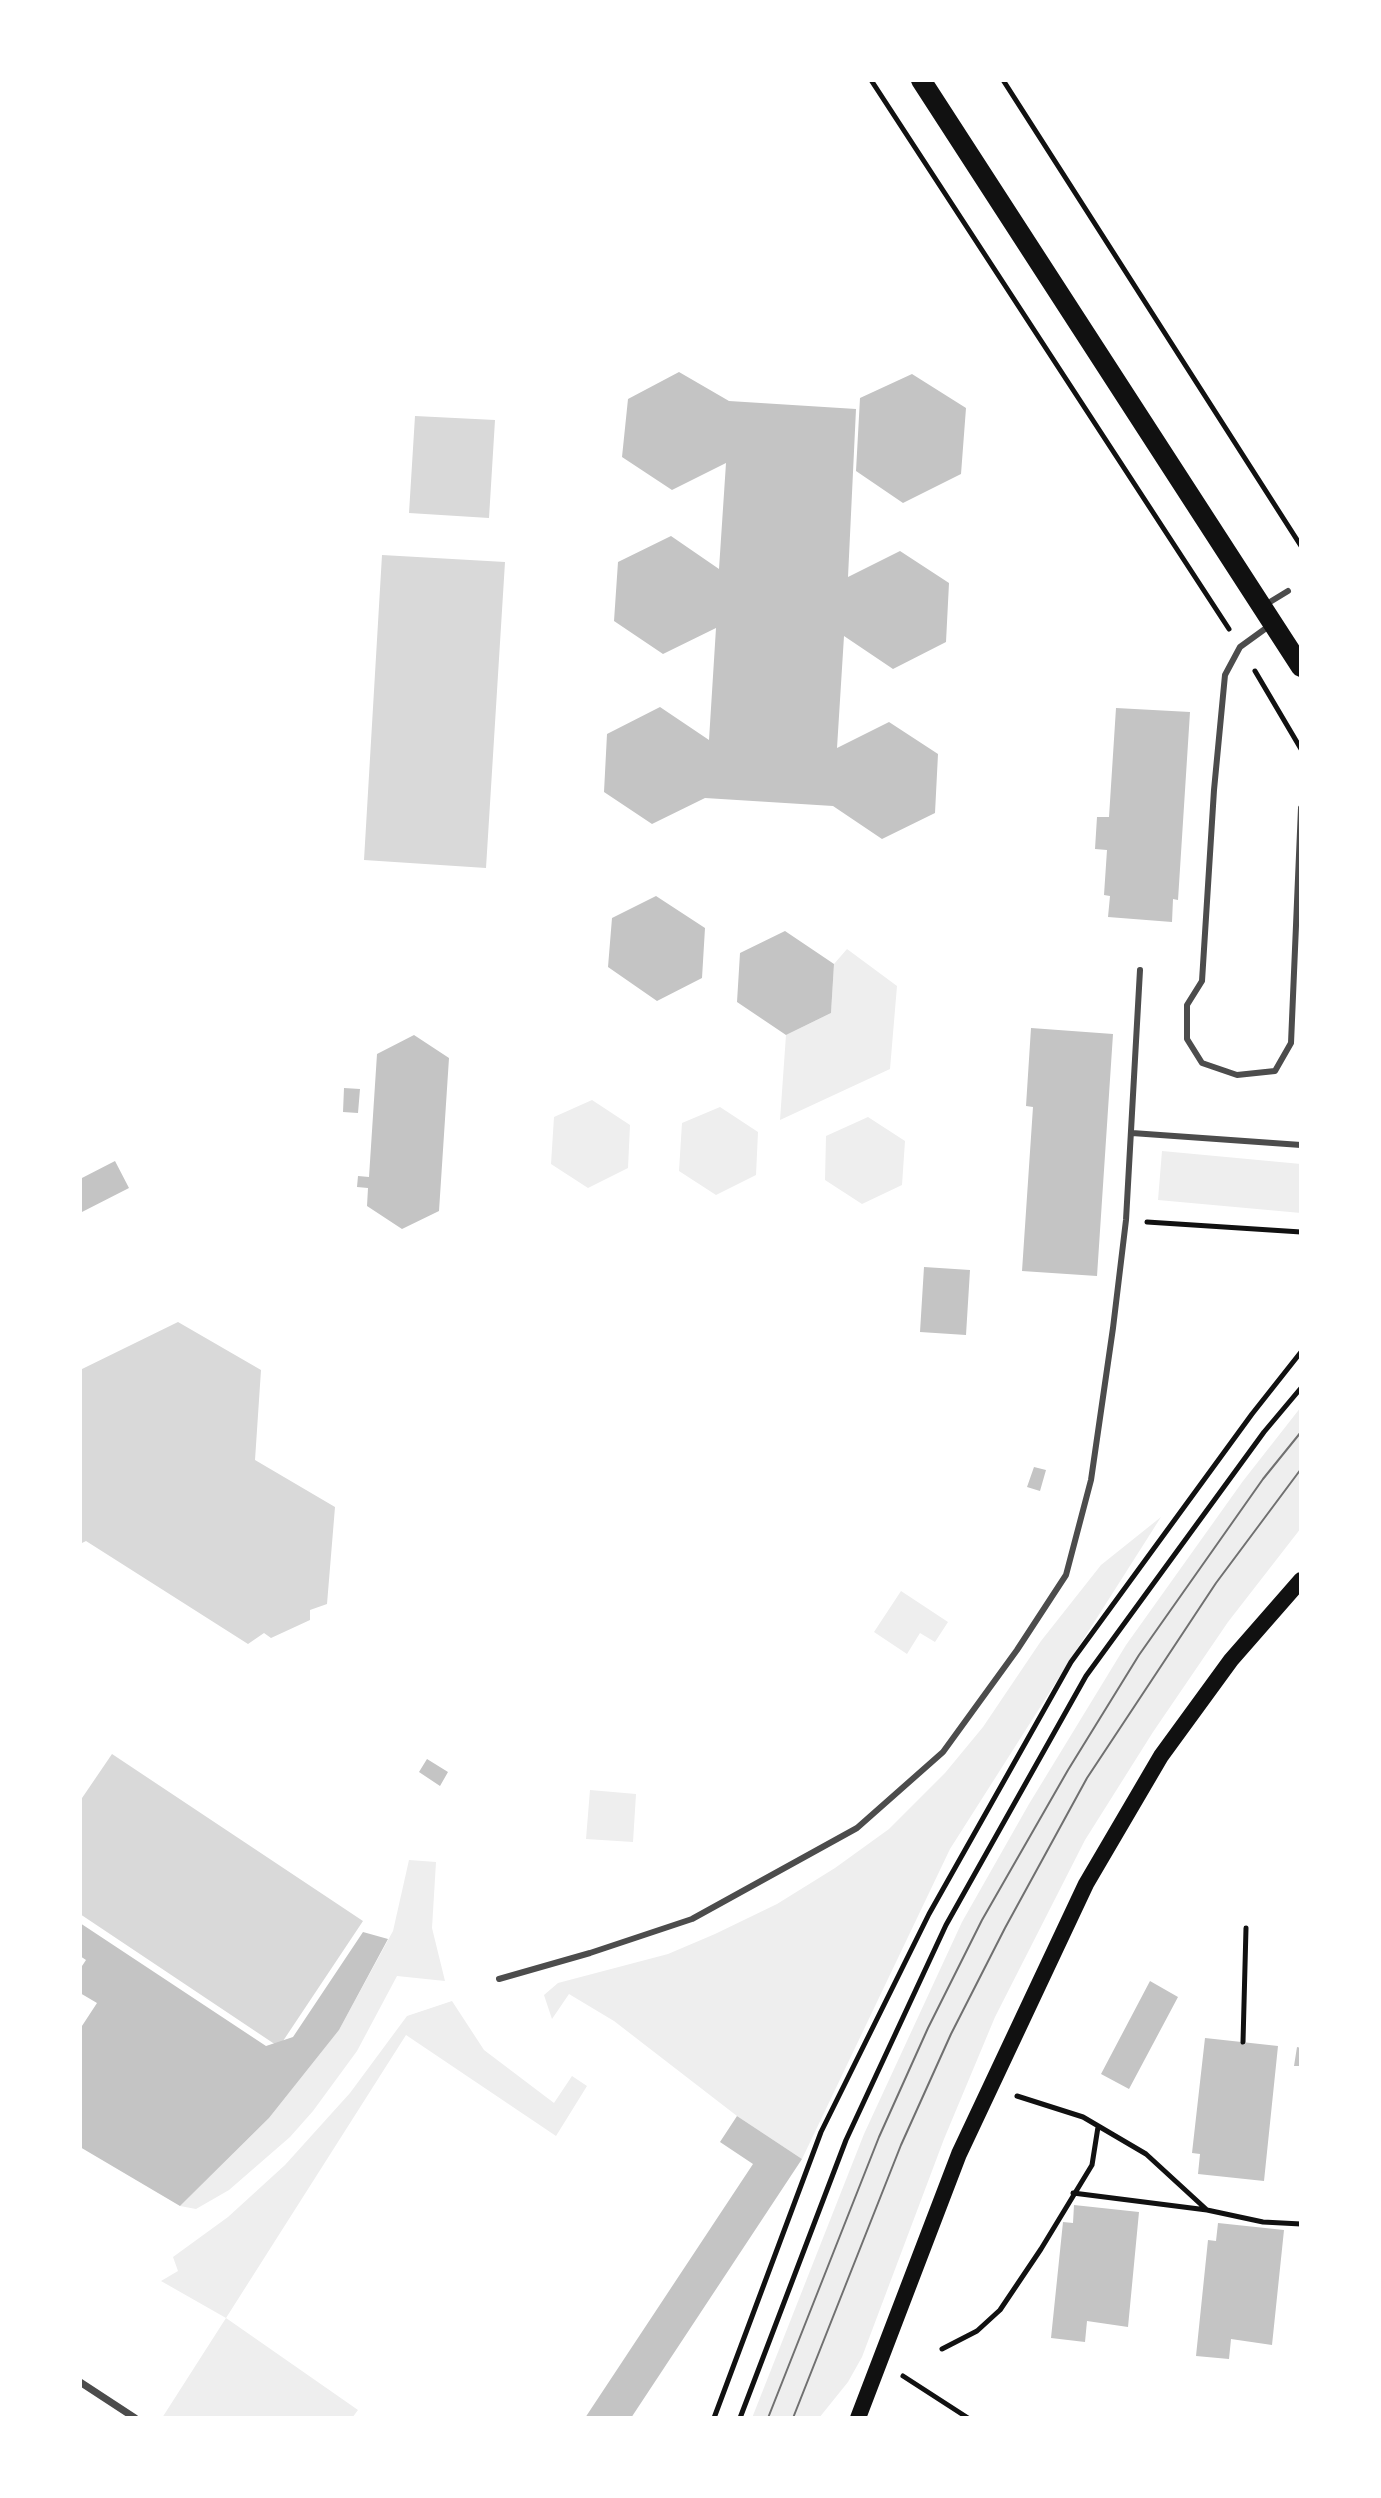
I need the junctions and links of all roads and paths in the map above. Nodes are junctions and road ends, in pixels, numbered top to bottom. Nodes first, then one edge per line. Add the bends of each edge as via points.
1 (871, 80) edge
2 (921, 80) edge
3 (1003, 80) edge
4 (1301, 546) edge
5 (1288, 591) dead end
6 (1267, 615) junction
7 (1240, 647) junction
8 (1301, 667) edge
9 (1301, 749) edge
10 (1301, 808) edge
11 (1140, 970) dead end
12 (1132, 1133) junction
13 (1301, 1145) edge
14 (1126, 1220) junction
15 (1301, 1232) edge
16 (1301, 1352) edge
17 (1301, 1388) edge
18 (1301, 1580) edge
19 (1246, 1928) dead end
20 (499, 1979) dead end
21 (1243, 2042) dead end
22 (1010, 2110) dead end
23 (1098, 2127) junction
24 (1073, 2193) junction
25 (1207, 2210) junction
26 (1301, 2224) edge
27 (942, 2349) dead end
28 (881, 2363) junction
29 (911, 2363) dead end
30 (905, 2378) junction
31 (80, 2382) edge
32 (900, 2391) dead end
33 (135, 2418) edge
34 (714, 2418) edge
35 (740, 2418) edge
36 (858, 2418) edge
37 (968, 2418) edge

1 - 7 path
2 - 6 main road
3 - 4 path
5 - 6 lane
6 - 7 lane
6 - 8 main road
7 - 9 path
7 - 10 lane via 1225,675 1202,981 1187,1005 1187,1039 1202,1063 1237,1075 1275,1071 1291,1043
11 - 12 lane
12 - 13 lane
12 - 14 lane
14 - 15 path
14 - 20 lane via 1091,1480 1066,1575 943,1752 857,1828 692,1919
16 - 34 path via 1071,1662 929,1914 821,2132
17 - 35 path via 1086,1676 946,1925 846,2140
18 - 28 main road via 1231,1660 1161,1756 1086,1884 959,2154
19 - 21 path
22 - 23 path via 1016,2095
23 - 24 path via 1092,2165
23 - 25 path via 1146,2154
24 - 25 path
24 - 27 path via 1000,2310 977,2331
25 - 26 path
28 - 30 path
28 - 36 main road
29 - 30 path
30 - 32 path
30 - 37 path
31 - 33 street

